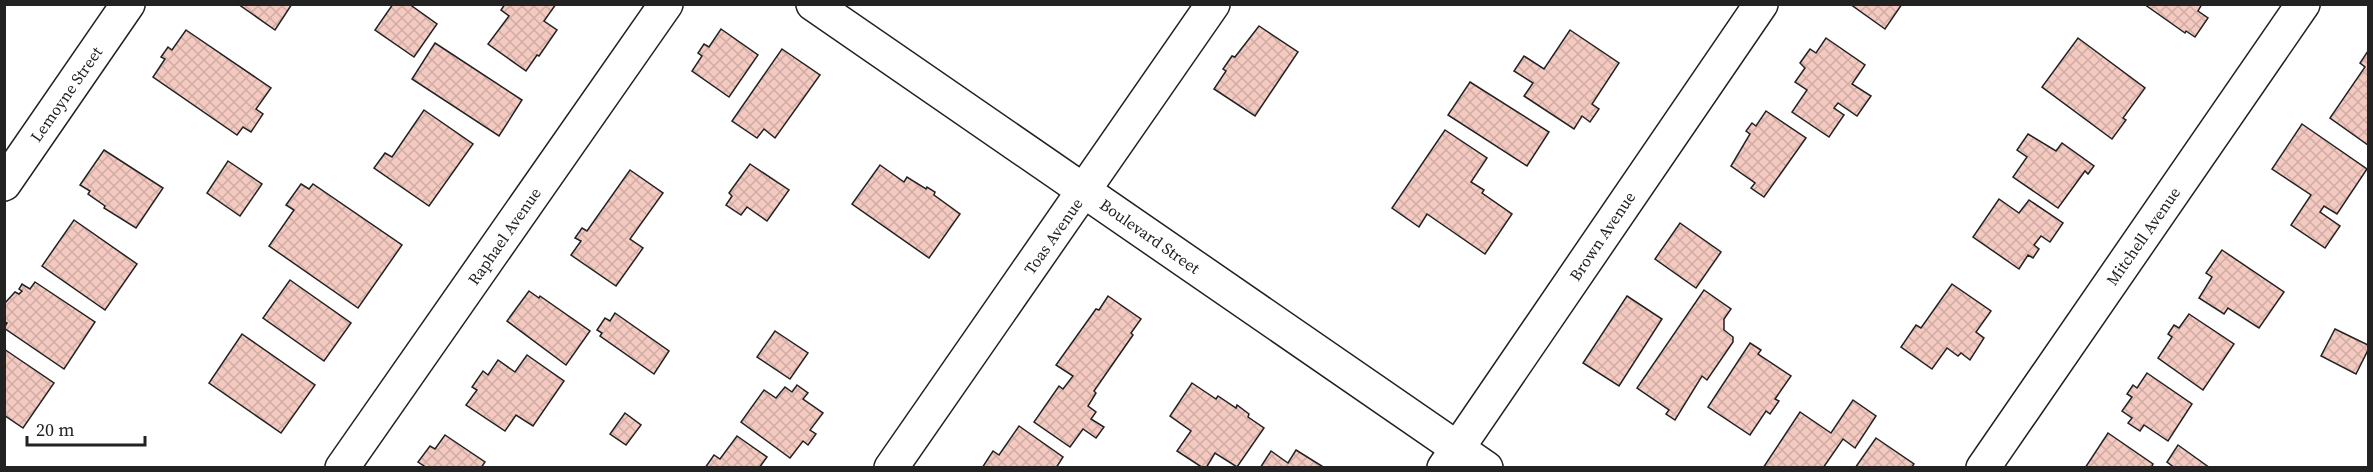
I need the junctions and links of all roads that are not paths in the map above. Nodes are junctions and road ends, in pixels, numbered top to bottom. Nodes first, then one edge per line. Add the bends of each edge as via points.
1 (128, 4) edge
2 (666, 4) edge
3 (813, 4) edge
4 (1213, 4) edge
5 (1761, 4) edge
6 (2303, 4) edge
7 (4, 184) edge
8 (1084, 191) junction
9 (1450, 458) edge
10 (342, 468) edge
11 (891, 468) edge
12 (1486, 468) edge
13 (1983, 468) edge

1 - 7 street, Lemoyne Street
2 - 10 street, Raphael Avenue
3 - 8 street, Boulevard Street
4 - 8 street, Toas Avenue
5 - 9 street, Brown Avenue
6 - 13 street, Mitchell Avenue
8 - 9 street, Boulevard Street
8 - 11 street, Toas Avenue
9 - 12 street, Boulevard Street

